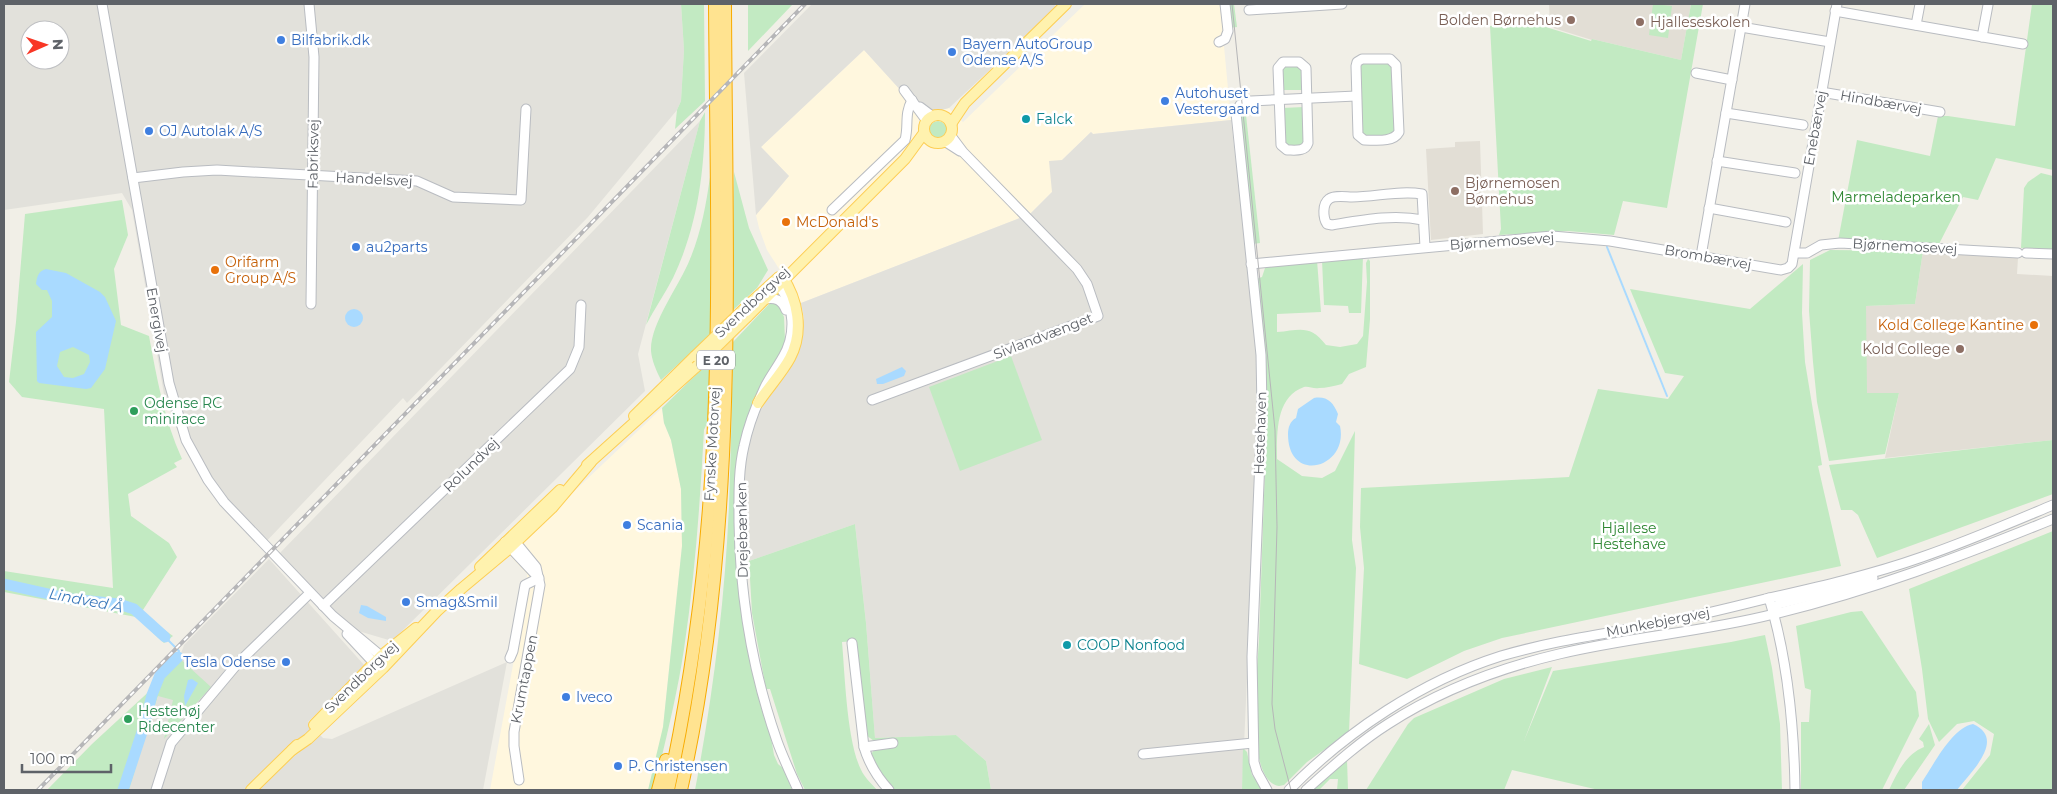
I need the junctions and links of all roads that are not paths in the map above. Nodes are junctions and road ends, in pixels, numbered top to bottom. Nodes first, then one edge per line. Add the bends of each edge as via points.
1 (102, 4) edge
2 (308, 4) edge
3 (715, 4) edge
4 (725, 4) edge
5 (1225, 4) edge
6 (1333, 4) edge
7 (1342, 4) edge
8 (1745, 4) edge
9 (1920, 4) edge
10 (1062, 5) edge
11 (1988, 5) edge
12 (1836, 7) edge
13 (1249, 10) dead end
14 (1916, 25) junction
15 (1741, 27) junction
16 (1982, 36) junction
17 (1219, 42) dead end
18 (1830, 42) junction
19 (2023, 44) dead end
20 (1696, 73) dead end
21 (1732, 80) junction
22 (904, 90) dead end
23 (1821, 92) junction
24 (1356, 96) junction
25 (1306, 98) junction
26 (1279, 99) junction
27 (912, 100) junction
28 (526, 109) dead end
29 (1940, 112) dead end
30 (1726, 113) junction
31 (929, 119) junction
32 (948, 120) junction
33 (1803, 125) dead end
34 (924, 133) junction
35 (948, 139) junction
36 (932, 142) junction
37 (906, 159) junction
38 (1717, 161) junction
39 (1795, 172) dead end
40 (313, 175) junction
41 (133, 178) junction
42 (1709, 208) junction
43 (832, 210) dead end
44 (1423, 220) junction
45 (1786, 222) dead end
46 (1610, 241) joint
47 (1425, 247) junction
48 (1794, 253) junction
49 (2053, 254) edge
50 (1701, 256) junction
51 (1252, 264) junction
52 (781, 279) junction
53 (765, 299) junction
54 (311, 304) dead end
55 (581, 305) dead end
56 (789, 345) junction
57 (696, 362) junction
58 (872, 400) dead end
59 (758, 402) junction
60 (2053, 505) edge
61 (2053, 519) edge
62 (511, 542) junction
63 (1946, 548) junction
64 (540, 578) junction
65 (310, 593) junction
66 (1769, 598) junction
67 (323, 606) junction
68 (1774, 614) junction
69 (708, 630) junction
70 (852, 643) dead end
71 (510, 658) dead end
72 (379, 663) junction
73 (683, 713) junction
74 (893, 743) dead end
75 (1253, 743) junction
76 (864, 747) junction
77 (292, 750) junction
78 (1143, 754) dead end
79 (519, 780) dead end
80 (1265, 786) edge
81 (156, 790) edge
82 (251, 790) edge
83 (658, 790) edge
84 (668, 790) edge
85 (681, 790) edge
86 (687, 790) edge
87 (798, 790) edge
88 (889, 790) edge
89 (1274, 790) edge
90 (1288, 790) edge
91 (1306, 790) edge
92 (1795, 790) edge

1 - 41 street, Energivej
2 - 40 street, Fabriksvej via 314,57
3 - 73 highway, Fynske Motorvej / E 20 via 717,302 714,425 701,592
4 - 69 highway, Fynske Motorvej / E 20 via 725,425
5 - 17 street via 1228,32
6 - 7 street
6 - 13 street
8 - 15 street
9 - 14 street
10 - 32 main road
11 - 16 street
12 - 14 street
12 - 18 street, Enebærvej
14 - 16 street
15 - 18 street
15 - 21 street
16 - 19 street
18 - 23 street, Enebærvej
20 - 21 street
21 - 30 street
22 - 27 street
23 - 29 street, Hindbærvej
23 - 48 street, Enebærvej
24 - 24 street via 1357,62 1394,61 1399,132 1396,137 1360,138
24 - 25 street
25 - 26 street
25 - 26 street via 1306,68 1299,62 1284,62 1278,68
25 - 26 street via 1308,144 1302,150 1287,150 1281,145
26 - 51 street, Hestehaven via 1243,103 1237,109
27 - 31 street
27 - 43 street via 907,109 905,140
28 - 40 street, Handelsvej via 521,200 453,196 418,180
30 - 33 street
30 - 38 street
31 - 32 main road
31 - 34 main road
32 - 35 main road via 952,131
34 - 36 main road
34 - 37 main road, Svendborgvej
35 - 36 main road via 941,144
35 - 58 street, Sivlandvænget via 1077,269 1088,284 1098,316
36 - 37 main road, Svendborgvej
37 - 52 main road, Svendborgvej
38 - 39 street
38 - 42 street
40 - 41 street, Handelsvej via 217,170
40 - 54 street, Fabriksvej
41 - 65 street, Energivej via 169,383 186,440 224,502
42 - 45 street
42 - 50 street
44 - 44 street via 1422,194 1410,192 1329,199 1323,216 1327,224 1332,225 1392,217
44 - 47 street
46 - 47 street, Bjørnemosevej via 1552,236
46 - 50 street, Brombærvej
47 - 51 street, Bjørnemosevej
48 - 49 street, Bjørnemosevej via 1807,253 1821,245 1840,243
48 - 50 street, Brombærvej via 1792,264 1781,270
51 - 75 street, Hestehaven via 1261,355 1262,410 1253,648
52 - 53 main road, Svendborgvej
52 - 56 street, Drejebænken via 792,319
52 - 57 main road, Svendborgvej, bridge via 748,305
52 - 59 main road via 792,293 797,311 796,343 788,361
53 - 56 street via 776,298 786,308
53 - 57 main road, Svendborgvej, bridge
55 - 67 street, Rolundvej via 579,347 570,369
56 - 59 street, Drejebænken
57 - 62 main road, Svendborgvej
59 - 87 street, Drejebænken via 748,429 741,464 739,544 743,590 764,696
60 - 63 street, Munkebjergvej
61 - 68 street, Munkebjergvej via 1884,584
62 - 64 street
62 - 72 main road, Svendborgvej
63 - 66 street, Munkebjergvej via 1856,577
63 - 68 street via 1934,558 1843,588 1779,604
64 - 71 street, Krumtappen via 525,585
64 - 79 street, Krumtappen via 514,732
65 - 67 street, Energivej
65 - 81 street via 238,663 171,743
66 - 68 street
66 - 90 street, Munkebjergvej via 1658,624 1554,642 1464,670 1417,693 1364,726
67 - 72 street, Energivej
68 - 91 street, Munkebjergvej via 1560,654 1469,683 1387,724
68 - 92 street via 1789,695
69 - 85 highway, Fynske Motorvej / E 20
69 - 86 highway via 704,687
70 - 76 street
72 - 77 main road, Svendborgvej via 328,709
72 - 77 main road, Svendborgvej via 308,739
73 - 83 highway
73 - 84 highway, Fynske Motorvej / E 20
74 - 76 street
75 - 78 street
75 - 80 street, Hestehaven via 1254,762
76 - 88 street via 876,775
77 - 82 main road, Svendborgvej
80 - 89 street, Hestehaven

